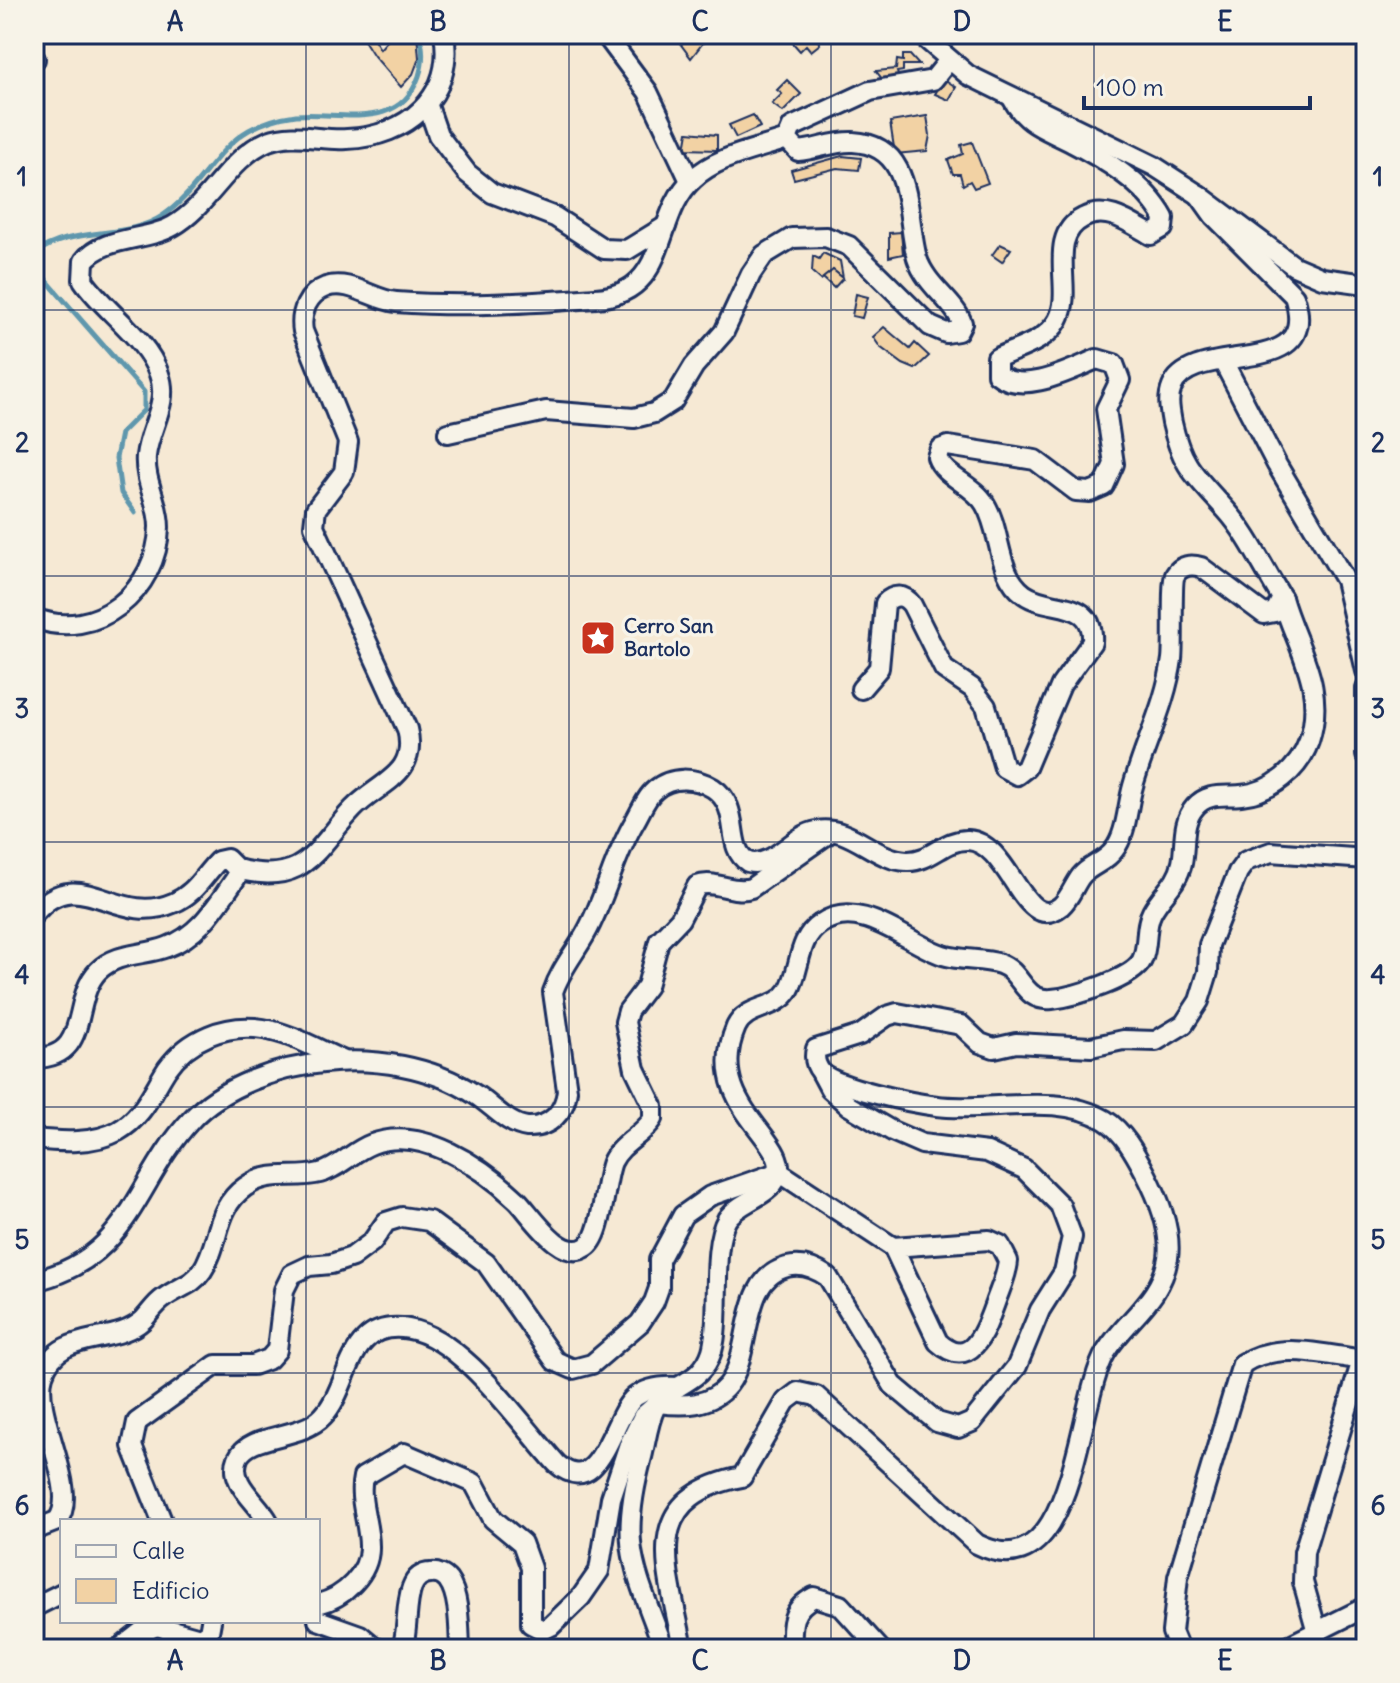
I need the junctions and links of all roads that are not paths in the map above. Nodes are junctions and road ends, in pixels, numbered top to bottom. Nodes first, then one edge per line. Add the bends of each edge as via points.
1 (444, 34) edge
2 (605, 34) edge
3 (920, 34) edge
4 (949, 60) junction
5 (1012, 98) junction
6 (428, 106) junction
7 (787, 139) junction
8 (690, 181) junction
9 (1199, 195) junction
10 (666, 226) junction
11 (1366, 284) edge
12 (1223, 361) junction
13 (448, 433) dead end
14 (1282, 598) junction
15 (34, 618) edge
16 (1366, 671) edge
17 (861, 689) dead end
18 (1366, 689) edge
19 (1366, 755) edge
20 (834, 831) junction
21 (1366, 859) edge
22 (237, 869) junction
23 (34, 914) edge
24 (34, 1058) edge
25 (344, 1061) junction
26 (821, 1071) junction
27 (34, 1139) edge
28 (779, 1172) junction
29 (893, 1247) junction
30 (34, 1281) edge
31 (682, 1387) junction
32 (658, 1403) junction
33 (161, 1519) edge
34 (266, 1519) edge
35 (34, 1530) edge
36 (60, 1594) edge
37 (320, 1603) edge
38 (34, 1607) edge
39 (1362, 1609) dead end
40 (320, 1621) edge
41 (211, 1623) edge
42 (1317, 1632) junction
43 (119, 1649) edge
44 (377, 1649) edge
45 (401, 1649) edge
46 (460, 1649) edge
47 (664, 1649) edge
48 (683, 1649) edge
49 (792, 1649) edge
50 (880, 1649) edge
51 (1179, 1649) edge
52 (1282, 1649) edge

1 - 6 street via 445,64
2 - 8 street via 648,92
3 - 4 street
4 - 5 street
4 - 7 street via 933,80 870,91 792,127
5 - 9 street via 1154,166
5 - 17 street via 1028,122 1106,162 1137,186 1164,218 1163,228 1151,235 1110,214 1078,220 1064,243 1064,299 1056,323 1045,336 995,363 997,374 1006,380 1056,377 1097,359 1114,364 1120,380 1106,409 1114,464 1104,486 1076,491 1020,455 948,446 938,453 940,465 983,501 1017,587 1040,602 1080,611 1089,622 1092,642 1061,685 1026,768 1017,775 1004,768 986,706 964,680 944,669 904,598 885,603 879,668
6 - 10 street via 438,135 467,173 492,193 555,217 604,249 627,250
6 - 15 street via 397,128 365,137 270,141 249,152 176,225 87,256 83,280 152,359 160,376 161,408 146,458 158,539 143,580 117,609 81,623
7 - 8 street via 708,166
7 - 13 street via 798,151 843,142 865,144 893,161 907,190 917,258 937,294 961,319 958,331 946,333 930,326 849,246 826,237 802,236 764,255 724,332 673,401 654,413 634,418 546,411
8 - 10 street
9 - 11 street via 1294,266 1322,278
9 - 12 street via 1297,304 1295,330 1284,345 1268,354
10 - 22 street via 650,269 629,288 609,296 494,306 429,304 391,301 336,285 309,299 303,331 346,432 349,452 339,482 316,509 314,526 407,729 409,753 399,774 355,807 307,861 273,873
12 - 14 street via 1187,370 1174,381 1169,403 1178,447 1187,468 1226,510
12 - 16 street via 1345,580
14 - 20 street via 1275,612 1264,614 1201,567 1191,565 1177,573 1172,583 1175,617 1168,683 1122,834 1114,850 1082,874 1058,908 1045,911 1028,904 1000,858 976,842 957,841 923,859 906,861
14 - 28 street via 1313,677 1314,719 1307,746 1293,769 1272,786 1240,796 1218,795 1194,808 1178,874 1151,913 1141,961 1131,973 1044,999 1021,987 1004,966 939,954 863,918 833,917 812,930 786,994 740,1021 728,1065 734,1096 775,1152
18 - 19 street
20 - 25 street via 805,833 754,864 739,855 732,814 711,787 685,780 652,792 622,842 586,933 553,992 567,1090 560,1113 547,1123 515,1124 475,1094 423,1072
20 - 35 street via 751,888 706,882 697,886 680,919 659,941 647,986 625,1022 653,1119 613,1161 588,1247 563,1248 515,1198 477,1169 419,1140 385,1140 329,1170 255,1181 228,1203 209,1259 190,1285 164,1298 130,1329 71,1345 48,1365 41,1392 65,1502 57,1521
21 - 26 street via 1271,852 1246,861 1209,945 1199,1001 1184,1024 1166,1037 1091,1047 1016,1043 994,1048 961,1025 897,1013 860,1035 820,1046 815,1055
22 - 23 street via 231,861 218,861 196,888 161,907 125,908 74,891 48,900
22 - 24 street via 236,878 193,932 168,947 117,958 97,972 70,1042 56,1054
25 - 27 street via 276,1032 250,1027 223,1030 176,1058 143,1110 116,1132 92,1139
25 - 30 street via 280,1071 207,1107 191,1120 112,1236 72,1267
26 - 32 street via 830,1089 849,1106 892,1131 922,1144 987,1152 1024,1169 1066,1215 1071,1249 1064,1272 1044,1300 1017,1366 965,1426 943,1426 893,1385 834,1284 804,1266 778,1270 759,1288 728,1385 708,1401 685,1406
26 - 48 street via 848,1085 938,1106 1061,1107 1104,1120 1123,1135 1146,1173 1169,1230 1166,1267 1148,1306 1105,1353 1073,1468 1050,1526 1036,1542 1007,1552 977,1544 816,1396 798,1392 786,1401 742,1477 702,1488 683,1503 671,1524 667,1557
28 - 29 street
28 - 31 street via 773,1184 724,1224 713,1347 699,1373
28 - 33 street via 710,1196 683,1215 659,1260 659,1288 640,1323 580,1369 555,1361 486,1263 429,1221 393,1219 352,1257 297,1270 285,1284 277,1350 269,1359 253,1365 216,1365 137,1422 132,1446
29 - 29 street via 989,1240 1004,1249 1008,1267 978,1343 961,1351 938,1342
31 - 32 street
31 - 34 street via 637,1395 598,1463 573,1472 557,1464 456,1354 416,1331 385,1330 358,1348 330,1407 316,1423 243,1449 237,1463 239,1483
32 - 37 street via 648,1410 628,1447 611,1498 599,1571 547,1629 538,1629 529,1619 531,1568 526,1551 493,1519 479,1488 460,1474 404,1453 363,1477 360,1488 370,1548 366,1563 352,1586
32 - 47 street via 630,1501 628,1532 636,1575
36 - 38 street
39 - 42 street
40 - 44 street via 360,1635
41 - 43 street via 200,1638 157,1626
42 - 51 street via 1303,1582 1304,1552 1362,1360 1289,1350 1261,1352 1242,1364 1178,1577 1172,1632
42 - 52 street
45 - 46 street via 411,1588 429,1572 445,1578 452,1588
49 - 50 street via 791,1624 798,1605 814,1597 840,1605

